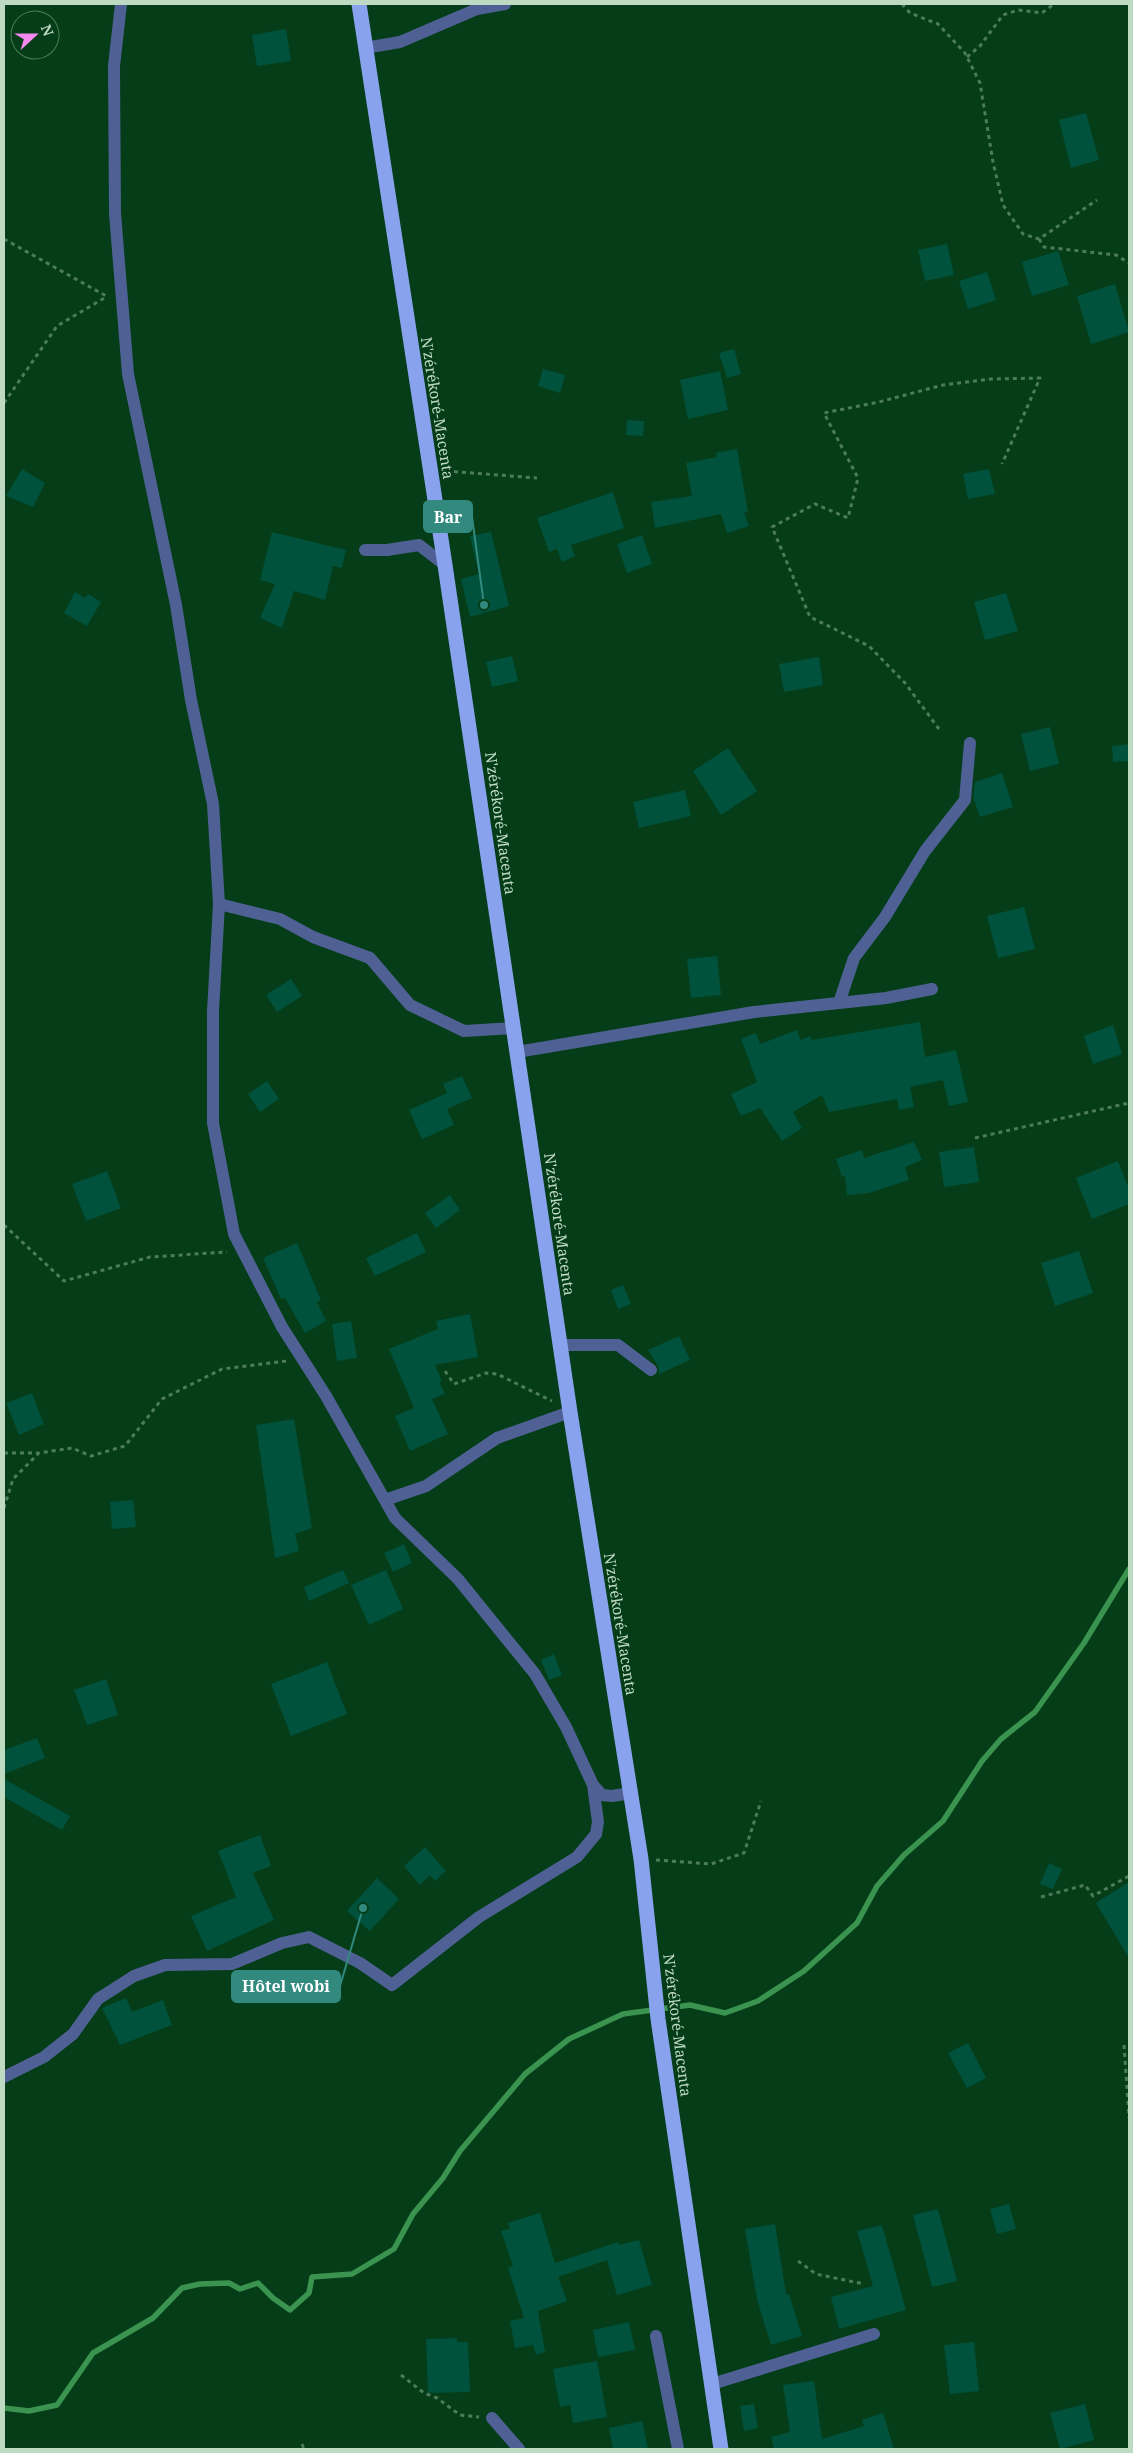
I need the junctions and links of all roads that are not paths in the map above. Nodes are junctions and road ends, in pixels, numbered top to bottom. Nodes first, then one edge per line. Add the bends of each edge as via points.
1 (121, 4) edge
2 (359, 4) edge
3 (505, 4) edge
4 (365, 48) junction
5 (365, 550) dead end
6 (445, 564) junction
7 (970, 744) dead end
8 (219, 904) junction
9 (932, 989) dead end
10 (839, 1003) junction
11 (514, 1028) junction
12 (517, 1052) junction
13 (560, 1345) junction
14 (651, 1370) dead end
15 (570, 1412) junction
16 (385, 1500) junction
17 (594, 1785) junction
18 (631, 1793) junction
19 (4, 2077) edge
20 (874, 2334) dead end
21 (656, 2336) dead end
22 (712, 2384) junction
23 (492, 2418) road end
24 (519, 2449) edge
25 (678, 2449) edge
26 (721, 2449) edge

1 - 8 street via 114,66 116,213 128,374 213,804
2 - 4 highway, N'zérékoré-Macenta
3 - 4 street via 477,10 400,42
4 - 6 highway, N'zérékoré-Macenta
5 - 6 street via 419,545
6 - 11 highway, N'zérékoré-Macenta
7 - 10 street via 966,800 925,851 854,958
8 - 11 street via 280,919 313,937 370,958 410,1005 464,1031
8 - 16 street via 213,1011 213,1124 234,1234 282,1327
9 - 10 street
10 - 12 street via 754,1012
11 - 12 highway, N'zérékoré-Macenta
12 - 13 highway, N'zérékoré-Macenta
13 - 14 street via 618,1345
13 - 15 highway, N'zérékoré-Macenta
15 - 16 street via 497,1438 426,1486
15 - 18 highway, N'zérékoré-Macenta
16 - 17 street via 395,1518 458,1579 535,1674
17 - 18 street via 602,1795
17 - 19 street via 596,1834 577,1857 479,1917 392,1985 360,1963 310,1937 282,1943 232,1964 165,1965 134,1976 98,1999 73,2034 44,2057
18 - 22 highway, N'zérékoré-Macenta via 658,2019
20 - 22 street
21 - 25 street
22 - 26 highway, N'zérékoré-Macenta
23 - 24 street

